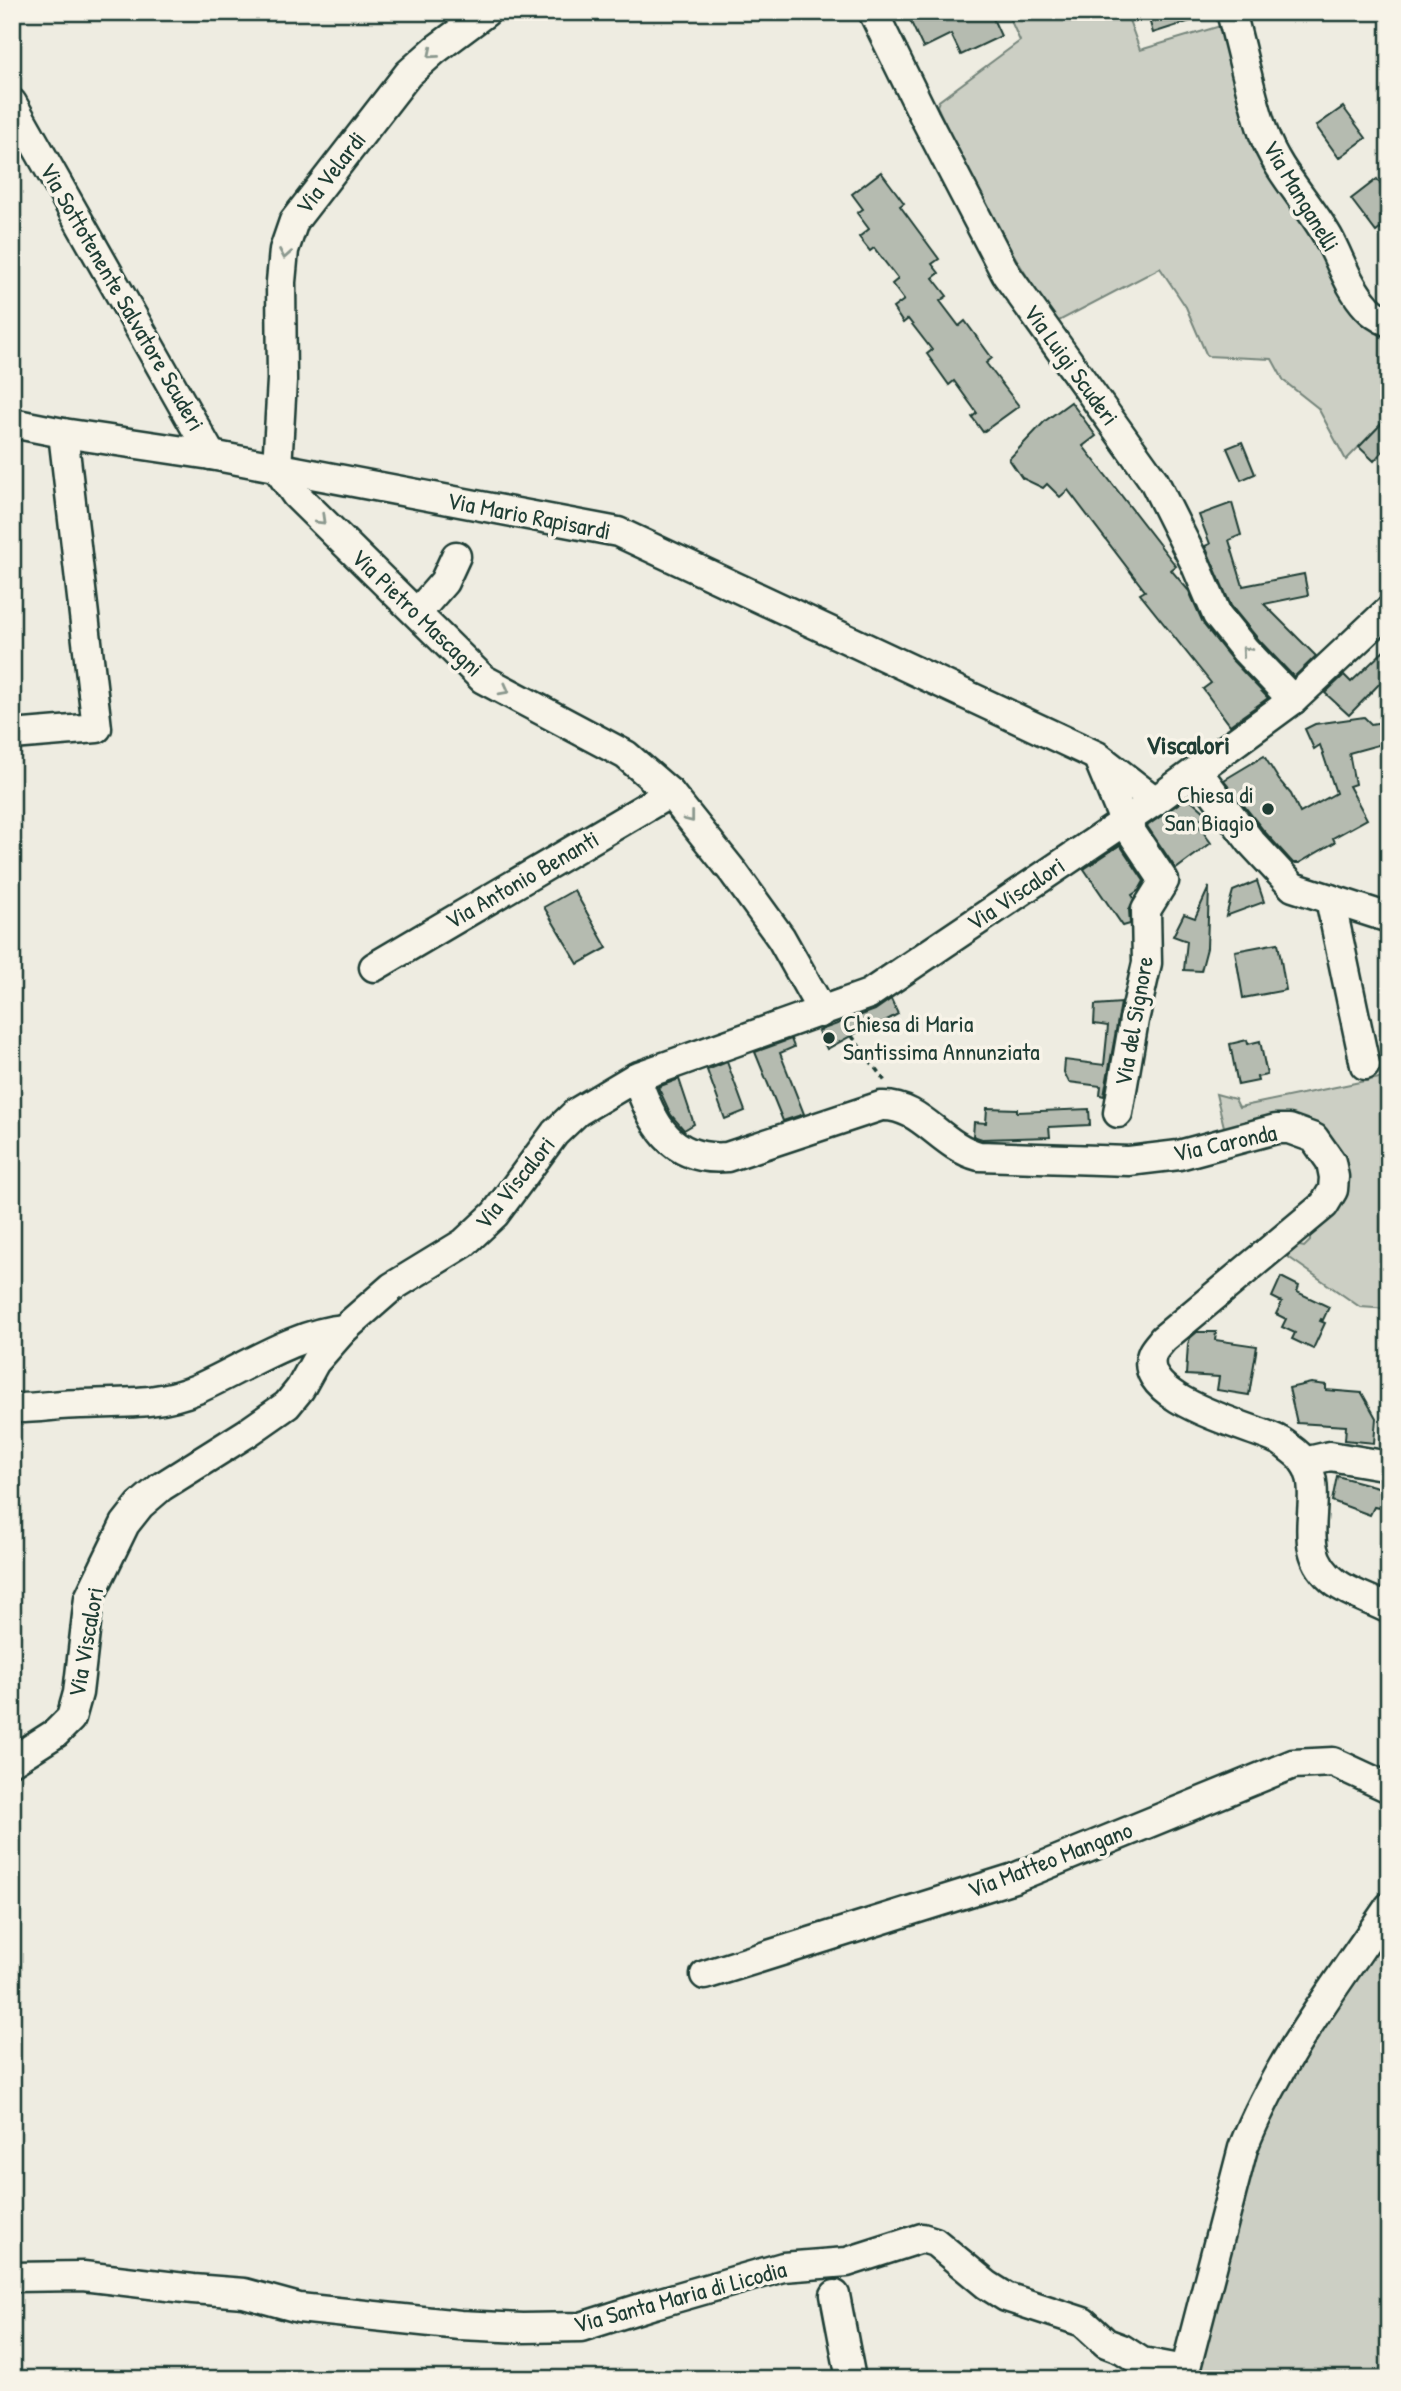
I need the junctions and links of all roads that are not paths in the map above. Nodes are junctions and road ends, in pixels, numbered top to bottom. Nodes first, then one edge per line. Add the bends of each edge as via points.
1 (486, 12) edge
2 (873, 12) edge
3 (1231, 12) edge
4 (12, 103) edge
5 (1389, 322) edge
6 (12, 423) edge
7 (63, 433) junction
8 (211, 455) junction
9 (277, 468) junction
10 (456, 556) dead end
11 (1389, 610) edge
12 (417, 613) junction
13 (1293, 701) junction
14 (12, 735) edge
15 (1097, 756) junction
16 (1197, 771) junction
17 (670, 793) junction
18 (1155, 802) junction
19 (1124, 821) junction
20 (1330, 899) junction
21 (1389, 918) edge
22 (374, 967) dead end
23 (827, 1011) junction
24 (1365, 1065) dead end
25 (636, 1077) junction
26 (1118, 1113) dead end
27 (344, 1329) junction
28 (12, 1408) edge
29 (1304, 1462) junction
30 (1389, 1466) edge
31 (1389, 1609) edge
32 (12, 1762) edge
33 (1389, 1788) edge
34 (1389, 1907) edge
35 (705, 1975) dead end
36 (12, 2277) edge
37 (835, 2295) dead end
38 (1184, 2374) edge
39 (851, 2379) edge

1 -> 9 street, Via Velardi via 408,74 294,221 284,250 281,282
13 -> 2 street, Via Luigi Scuderi via 1217,615 1154,481 1006,274
3 - 5 street, Via Manganelli via 1272,152 1362,300
4 - 8 street, Via Sottotenente Salvatore Scuderi
6 - 7 street, Via Mario Rapisardi
7 - 8 street, Via Mario Rapisardi
7 - 14 street via 97,728
8 - 9 street, Via Mario Rapisardi
9 -> 12 street, Via Pietro Mascagni via 296,495
9 - 15 street, Via Mario Rapisardi via 618,532
10 - 12 street via 444,582
11 - 13 street, Via Viscalori
12 -> 17 street, Via Pietro Mascagni via 483,678 626,755
13 - 16 street, Via Viscalori
15 - 18 street, Via Mario Rapisardi
15 - 19 street
16 - 18 street, Via Viscalori
16 - 20 street via 1251,842 1293,887
17 - 22 street, Via Antonio Benanti
17 -> 23 street, Via Pietro Mascagni via 781,937 817,1002
18 - 19 street, Via Viscalori
19 - 23 street, Via Viscalori via 869,994
19 - 26 street, Via del Signore via 1164,881 1146,910 1147,963
20 - 21 street
20 - 24 street
23 - 25 street, Via Viscalori
25 - 27 street, Via Viscalori via 577,1112 555,1133 495,1214 464,1243 392,1287
25 - 29 street, Via Caronda via 657,1126 672,1143 707,1159 727,1157 881,1105 908,1110 958,1149 979,1156 1129,1161 1179,1155 1276,1129 1314,1138 1331,1162 1335,1177 1324,1205 1163,1339 1153,1352 1151,1365 1164,1389 1185,1403 1278,1440
27 - 28 street via 324,1331 168,1399
27 - 32 street, Via Viscalori via 287,1405 161,1487 125,1524 89,1598 71,1718
29 - 30 street via 1330,1456
29 - 31 street via 1314,1491 1309,1536 1321,1567 1336,1583
33 - 35 street, Via Matteo Mangano via 1334,1762 1293,1764 1014,1878
34 - 38 street via 1257,2112 1243,2148
36 - 38 street, Via Santa Maria di Licodia via 83,2276 244,2292 299,2308 460,2325 581,2327 783,2267 847,2262 922,2238 935,2242 1006,2297 1083,2322 1106,2343 1142,2362
37 - 39 street

